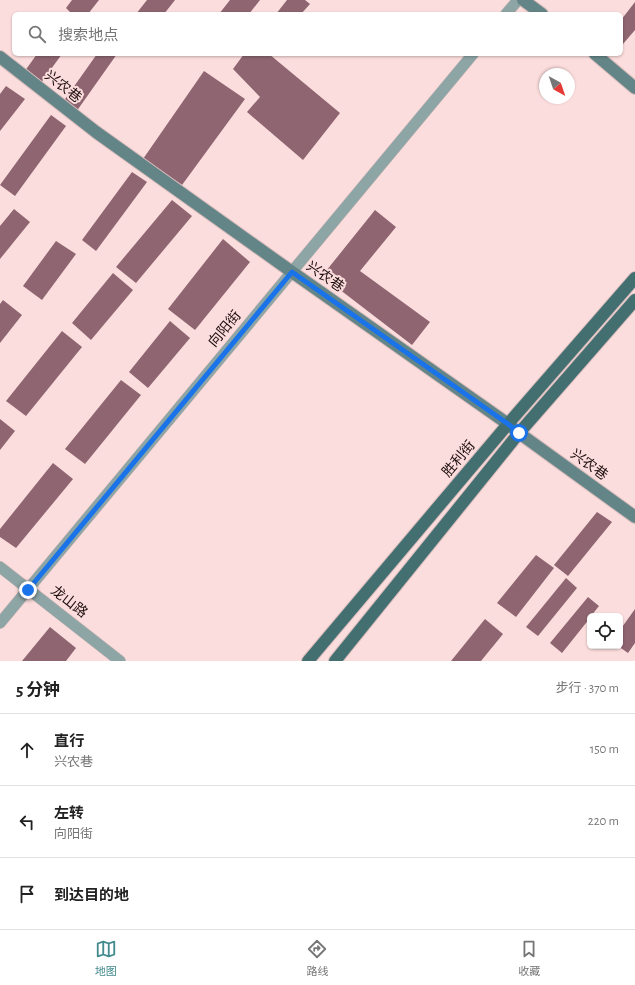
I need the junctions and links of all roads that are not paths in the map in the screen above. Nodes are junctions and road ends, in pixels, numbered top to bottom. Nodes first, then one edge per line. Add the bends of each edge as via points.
1 (518, 0) edge
2 (524, 0) edge
3 (508, 12) edge
4 (539, 12) edge
5 (471, 56) edge
6 (597, 56) edge
7 (0, 57) edge
8 (635, 88) edge
9 (292, 272) junction
10 (635, 278) edge
11 (635, 300) edge
12 (508, 424) junction
13 (519, 433) junction
14 (635, 517) edge
15 (0, 567) edge
16 (28, 590) junction
17 (0, 624) edge
18 (120, 661) edge
19 (308, 661) edge
20 (335, 661) edge

1 - 3 street
2 - 4 street
5 - 9 street, 向阳街
6 - 8 street
7 - 9 street, 兴农巷 via 96,132
9 - 12 street, 兴农巷
9 - 16 street, 向阳街
10 - 12 main road, 胜利街
11 - 13 main road
12 - 13 street, 兴农巷
12 - 19 main road, 胜利街
13 - 14 street, 兴农巷
13 - 20 main road
15 - 16 street, 龙山路
16 - 17 street, 向阳街
16 - 18 street, 龙山路

